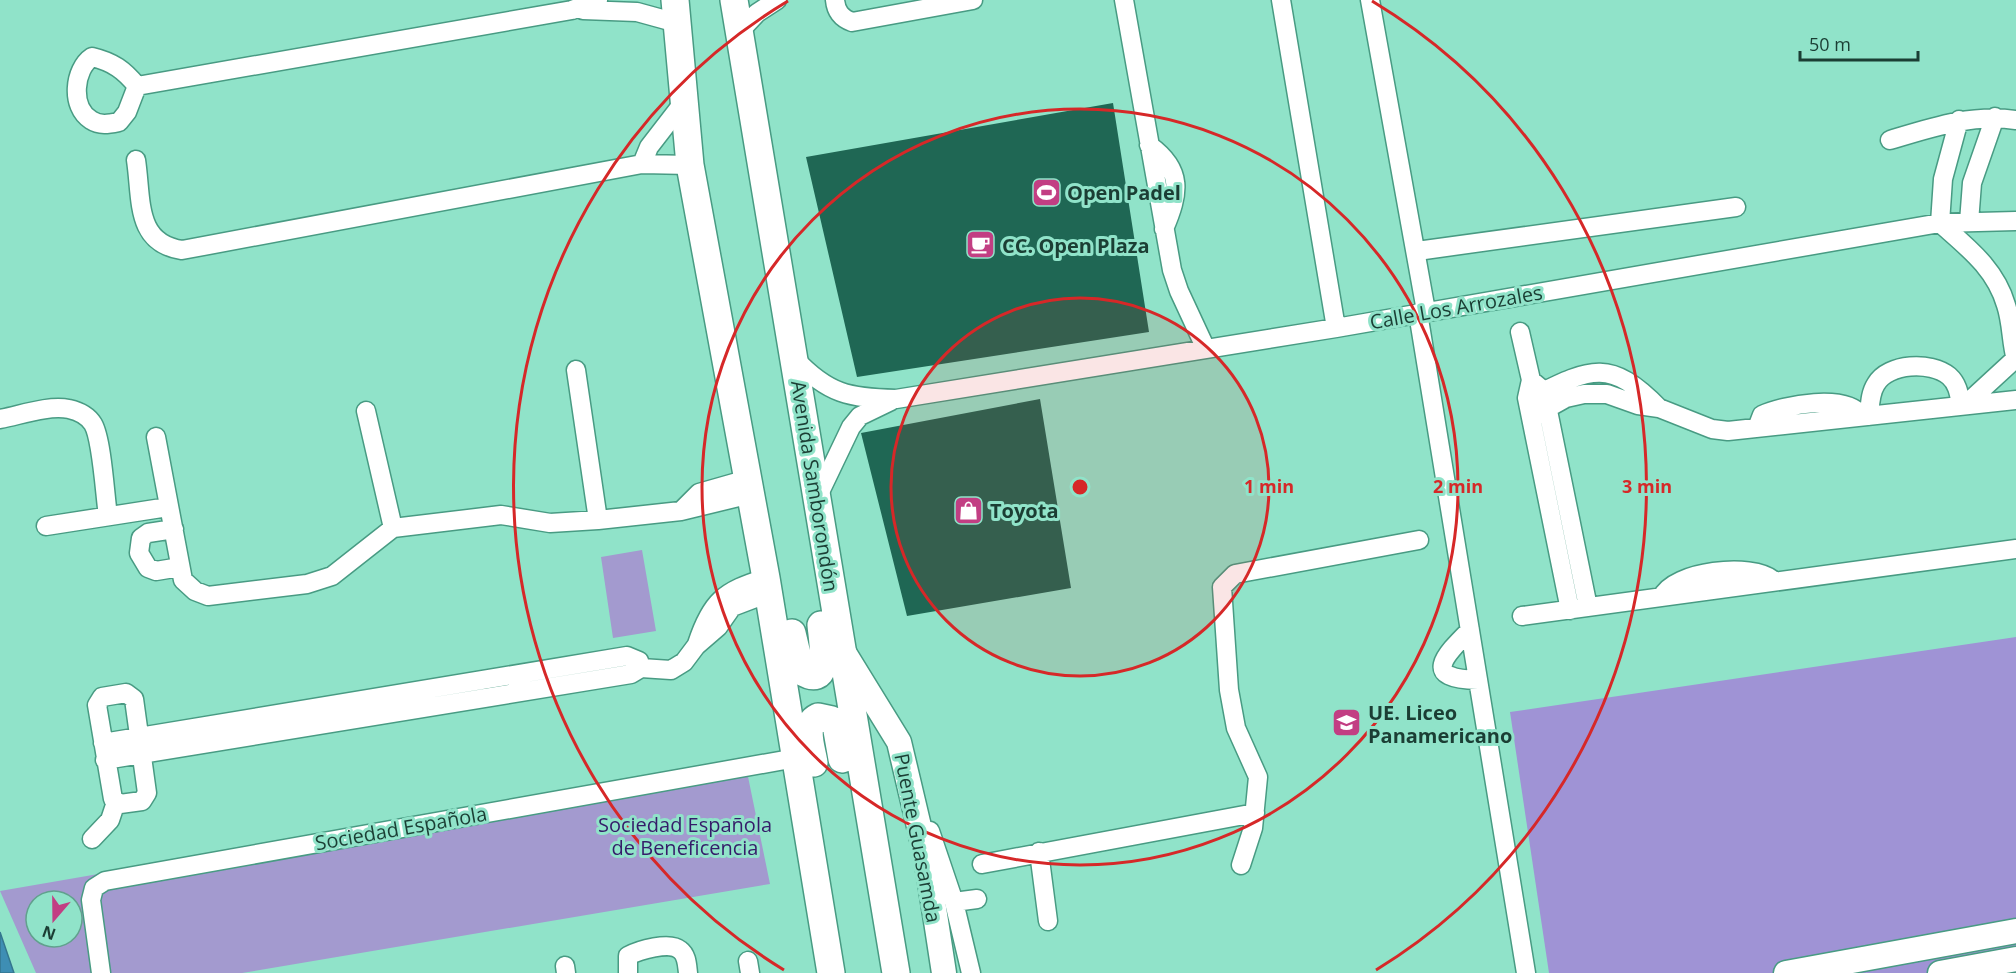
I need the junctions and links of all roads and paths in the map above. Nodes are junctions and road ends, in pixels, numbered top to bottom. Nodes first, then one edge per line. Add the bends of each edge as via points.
1 (598, 0) edge
2 (734, 0) edge
3 (777, 0) edge
4 (835, 0) edge
5 (974, 0) edge
6 (1124, 0) edge
7 (1281, 0) edge
8 (1370, 0) edge
9 (636, 6) edge
10 (572, 10) junction
11 (676, 11) edge
12 (739, 32) junction
13 (137, 86) dead end
14 (683, 103) junction
15 (1995, 117) junction
16 (1959, 120) junction
17 (2016, 120) edge
18 (658, 134) junction
19 (1890, 140) dead end
20 (136, 160) dead end
21 (642, 164) junction
22 (661, 164) junction
23 (690, 165) junction
24 (1736, 207) dead end
25 (2016, 221) edge
26 (1969, 222) junction
27 (1940, 224) junction
28 (1416, 251) junction
29 (1422, 312) junction
30 (2012, 312) edge
31 (1336, 328) junction
32 (1520, 332) dead end
33 (1205, 347) junction
34 (794, 359) junction
35 (2016, 359) edge
36 (576, 370) dead end
37 (1534, 390) junction
38 (896, 399) junction
39 (2016, 400) edge
40 (1963, 405) junction
41 (1659, 408) junction
42 (366, 411) dead end
43 (1540, 413) junction
44 (1865, 416) junction
45 (0, 419) edge
46 (156, 437) dead end
47 (749, 487) junction
48 (816, 500) junction
49 (168, 507) junction
50 (108, 516) junction
51 (598, 520) junction
52 (46, 526) dead end
53 (393, 528) junction
54 (174, 529) junction
55 (1419, 540) dead end
56 (2016, 549) edge
57 (180, 567) junction
58 (768, 586) junction
59 (1579, 608) junction
60 (1522, 616) dead end
61 (1470, 630) junction
62 (841, 647) junction
63 (1479, 680) junction
64 (899, 742) junction
65 (141, 747) junction
66 (104, 752) junction
67 (796, 758) junction
68 (116, 802) junction
69 (1255, 813) junction
70 (92, 839) dead end
71 (1039, 852) junction
72 (982, 864) dead end
73 (1241, 865) dead end
74 (977, 899) dead end
75 (954, 902) junction
76 (1048, 921) dead end
77 (2016, 931) edge
78 (2016, 959) edge
79 (829, 961) edge
80 (101, 973) edge
81 (627, 973) edge
82 (688, 973) edge
83 (894, 973) edge
84 (944, 973) edge
85 (971, 973) edge
86 (1526, 973) edge
87 (1786, 973) edge
88 (1940, 973) edge

1 - 10 street
2 - 12 highway, Avenida Samborondón
3 - 12 street
4 - 5 street via 843,19 852,22
6 - 33 street via 1164,229 1179,291
7 - 31 street
8 - 28 street
9 - 10 street
9 - 11 street
10 - 13 street
11 - 14 highway
12 - 34 highway, Avenida Samborondón
14 - 18 street
14 - 23 highway
15 - 16 street
15 - 17 street
15 - 26 street via 1972,183
16 - 19 street
16 - 27 street via 1943,179
18 - 21 street
18 - 22 street
20 - 21 street via 147,232 156,243 182,250
21 - 22 street
22 - 23 street
23 - 47 highway
24 - 28 street
25 - 26 street, Calle Los Arrozales
26 - 27 street, Calle Los Arrozales
27 - 29 street, Calle Los Arrozales
27 - 30 street via 1986,264
28 - 29 street
29 - 31 street, Calle Los Arrozales
29 - 61 street
30 - 35 street
31 - 33 street, Calle Los Arrozales
32 - 37 street
33 - 38 street, Calle Los Arrozales
34 - 38 street, Calle Los Arrozales via 810,376 844,395
34 - 48 highway, Avenida Samborondón
35 - 40 street
36 - 51 street
37 - 41 street via 1595,372 1613,374 1628,380
37 - 43 street
38 - 48 street, Calle Los Arrozales via 860,416 850,427
39 - 40 street
40 - 44 street
40 - 44 street via 1958,387 1949,376 1938,369 1904,367 1877,382
41 - 43 street via 1607,394 1584,394
41 - 44 street via 1728,431 1757,428 1762,415 1802,405 1849,405
42 - 53 street
43 - 59 street
45 - 50 street via 54,409 83,414 93,424
46 - 49 street
47 - 51 street via 699,493 681,511
47 - 58 highway
48 - 58 highway via 812,545 824,659 818,674 801,671 785,600
48 - 62 highway, Avenida Samborondón
49 - 50 street
49 - 54 street
50 - 52 street
51 - 53 street via 550,523 501,515
53 - 57 street via 332,576 307,584 208,596 183,580
54 - 57 street
54 - 57 street via 148,533 141,538 139,552 147,568 156,571
55 - 69 street via 1235,574 1222,587 1227,668 1236,728 1258,777
56 - 59 street
58 - 65 street via 732,607 718,627 671,670 641,668 639,661 627,656 556,677
58 - 67 highway
59 - 60 street
61 - 63 street
61 - 63 street via 1444,655 1442,664 1452,677
62 - 64 main road, Puente Guasamda
62 - 83 highway, Avenida Samborondón
63 - 86 street
64 - 75 street
64 - 84 main road, Puente Guasamda via 926,856
65 - 66 street
65 - 66 street via 134,699 126,693 98,700
65 - 68 street via 145,798
66 - 68 street
67 - 79 highway
67 - 80 street, Sociedad Española via 105,881 94,888 91,900
68 - 70 street via 110,820
69 - 71 street
69 - 73 street
71 - 72 street
71 - 76 street
74 - 75 street
75 - 85 street via 972,933
77 - 87 main road
78 - 88 main road
79 - 83 highway via 824,824 809,729 818,717 836,725 863,870
81 - 82 street via 628,956 671,946 685,955

